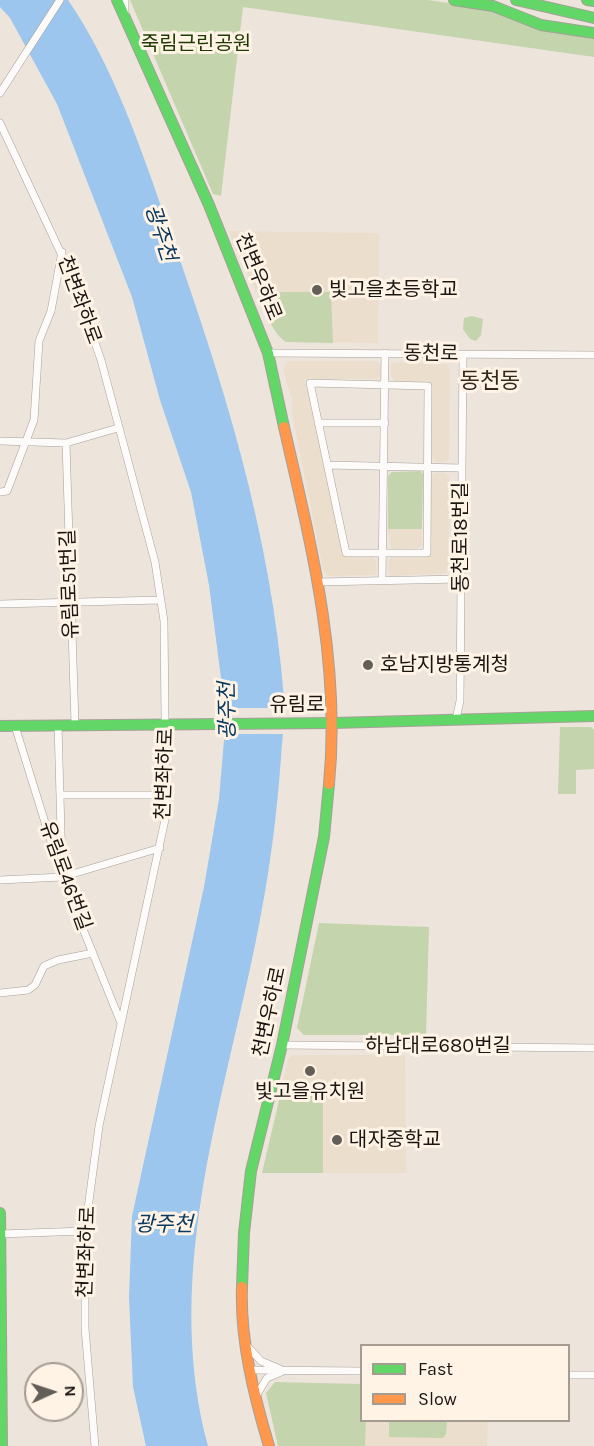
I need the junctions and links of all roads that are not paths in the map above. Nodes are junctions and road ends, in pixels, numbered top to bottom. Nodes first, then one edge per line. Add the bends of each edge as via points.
1 (60, 0) edge
2 (117, 0) edge
3 (125, 0) edge
4 (454, 0) edge
5 (516, 0) edge
6 (587, 0) edge
7 (594, 1) edge
8 (126, 16) junction
9 (594, 18) edge
10 (594, 33) edge
11 (0, 93) edge
12 (0, 123) edge
13 (62, 252) junction
14 (268, 353) junction
15 (386, 353) junction
16 (463, 355) junction
17 (594, 355) edge
18 (385, 383) junction
19 (318, 423) junction
20 (385, 423) junction
21 (118, 428) junction
22 (0, 441) edge
23 (28, 442) junction
24 (66, 443) junction
25 (327, 465) junction
26 (384, 465) junction
27 (427, 467) junction
28 (461, 468) junction
29 (0, 492) edge
30 (382, 553) junction
31 (460, 579) junction
32 (382, 580) junction
33 (319, 582) junction
34 (161, 600) junction
35 (71, 602) junction
36 (0, 603) edge
37 (594, 716) edge
38 (456, 720) junction
39 (171, 723) junction
40 (333, 723) junction
41 (75, 724) junction
42 (58, 725) junction
43 (0, 726) edge
44 (15, 726) junction
45 (60, 795) junction
46 (166, 795) junction
47 (160, 848) junction
48 (62, 877) junction
49 (0, 880) edge
50 (93, 953) junction
51 (0, 993) edge
52 (122, 1024) junction
53 (282, 1045) junction
54 (594, 1048) edge
55 (0, 1213) edge
56 (85, 1231) junction
57 (0, 1234) edge
58 (247, 1345) junction
59 (250, 1370) junction
60 (286, 1371) junction
61 (360, 1371) edge
62 (570, 1375) edge
63 (594, 1375) edge
64 (255, 1398) junction
65 (2, 1446) edge
66 (95, 1446) edge
67 (269, 1446) edge

1 - 11 street
2 - 8 main road, 천변우하로
3 - 8 street
4 - 10 main road via 493,6 541,24
5 - 9 main road
6 - 7 main road
8 - 14 main road, 천변우하로 via 209,205
12 - 13 street, 천변좌하로
13 - 21 street, 천변좌하로 via 101,360
13 - 23 street via 51,311 39,341 34,420
14 - 15 street, 동천로
14 - 33 main road, 천변우하로
15 - 16 street, 동천로
15 - 18 street
16 - 17 street, 동천로
16 - 28 street, 동천로18번길
18 - 19 street via 310,383
18 - 20 street
18 - 27 street via 428,386
19 - 20 street
19 - 25 street
20 - 26 street
21 - 24 street
21 - 34 street, 천변좌하로 via 155,562
22 - 23 street
23 - 24 street
23 - 29 street via 7,491
24 - 35 street, 유림로51번길
25 - 26 street
25 - 30 street via 346,553
26 - 27 street
26 - 30 street
27 - 28 street
27 - 30 street via 426,553
28 - 31 street, 동천로18번길
30 - 32 street
31 - 32 street
31 - 38 street, 동천로18번길 via 460,701
32 - 33 street
33 - 40 main road, 천변우하로
34 - 35 street
34 - 39 street, 천변좌하로
35 - 36 street
35 - 41 street, 유림로51번길
37 - 38 main road, 유림로
38 - 40 main road, 유림로
39 - 40 main road, 유림로
39 - 41 main road, 유림로
39 - 46 street, 천변좌하로
40 - 53 main road, 천변우하로 via 324,837
41 - 42 main road, 유림로
42 - 44 main road, 유림로
42 - 45 street
43 - 44 main road, 유림로
44 - 48 street, 유림로46번길
45 - 46 street
45 - 48 street
46 - 47 street, 천변좌하로
47 - 48 street
47 - 52 street, 천변좌하로
48 - 49 street
48 - 50 street, 유림로46번길
50 - 51 street via 44,966 35,985 28,990
50 - 52 street, 유림로46번길
52 - 56 street, 천변좌하로 via 99,1126
53 - 54 street, 하남대로680번길
53 - 58 main road, 천변우하로 via 251,1171 242,1293
55 - 57 main road
56 - 57 street
56 - 66 street, 천변좌하로 via 85,1328
57 - 65 main road
58 - 59 main road, 천변우하로
58 - 60 street via 261,1361
59 - 60 street
59 - 64 main road, 천변우하로
60 - 61 street
60 - 64 street via 267,1378
62 - 63 street
64 - 67 main road, 천변우하로

